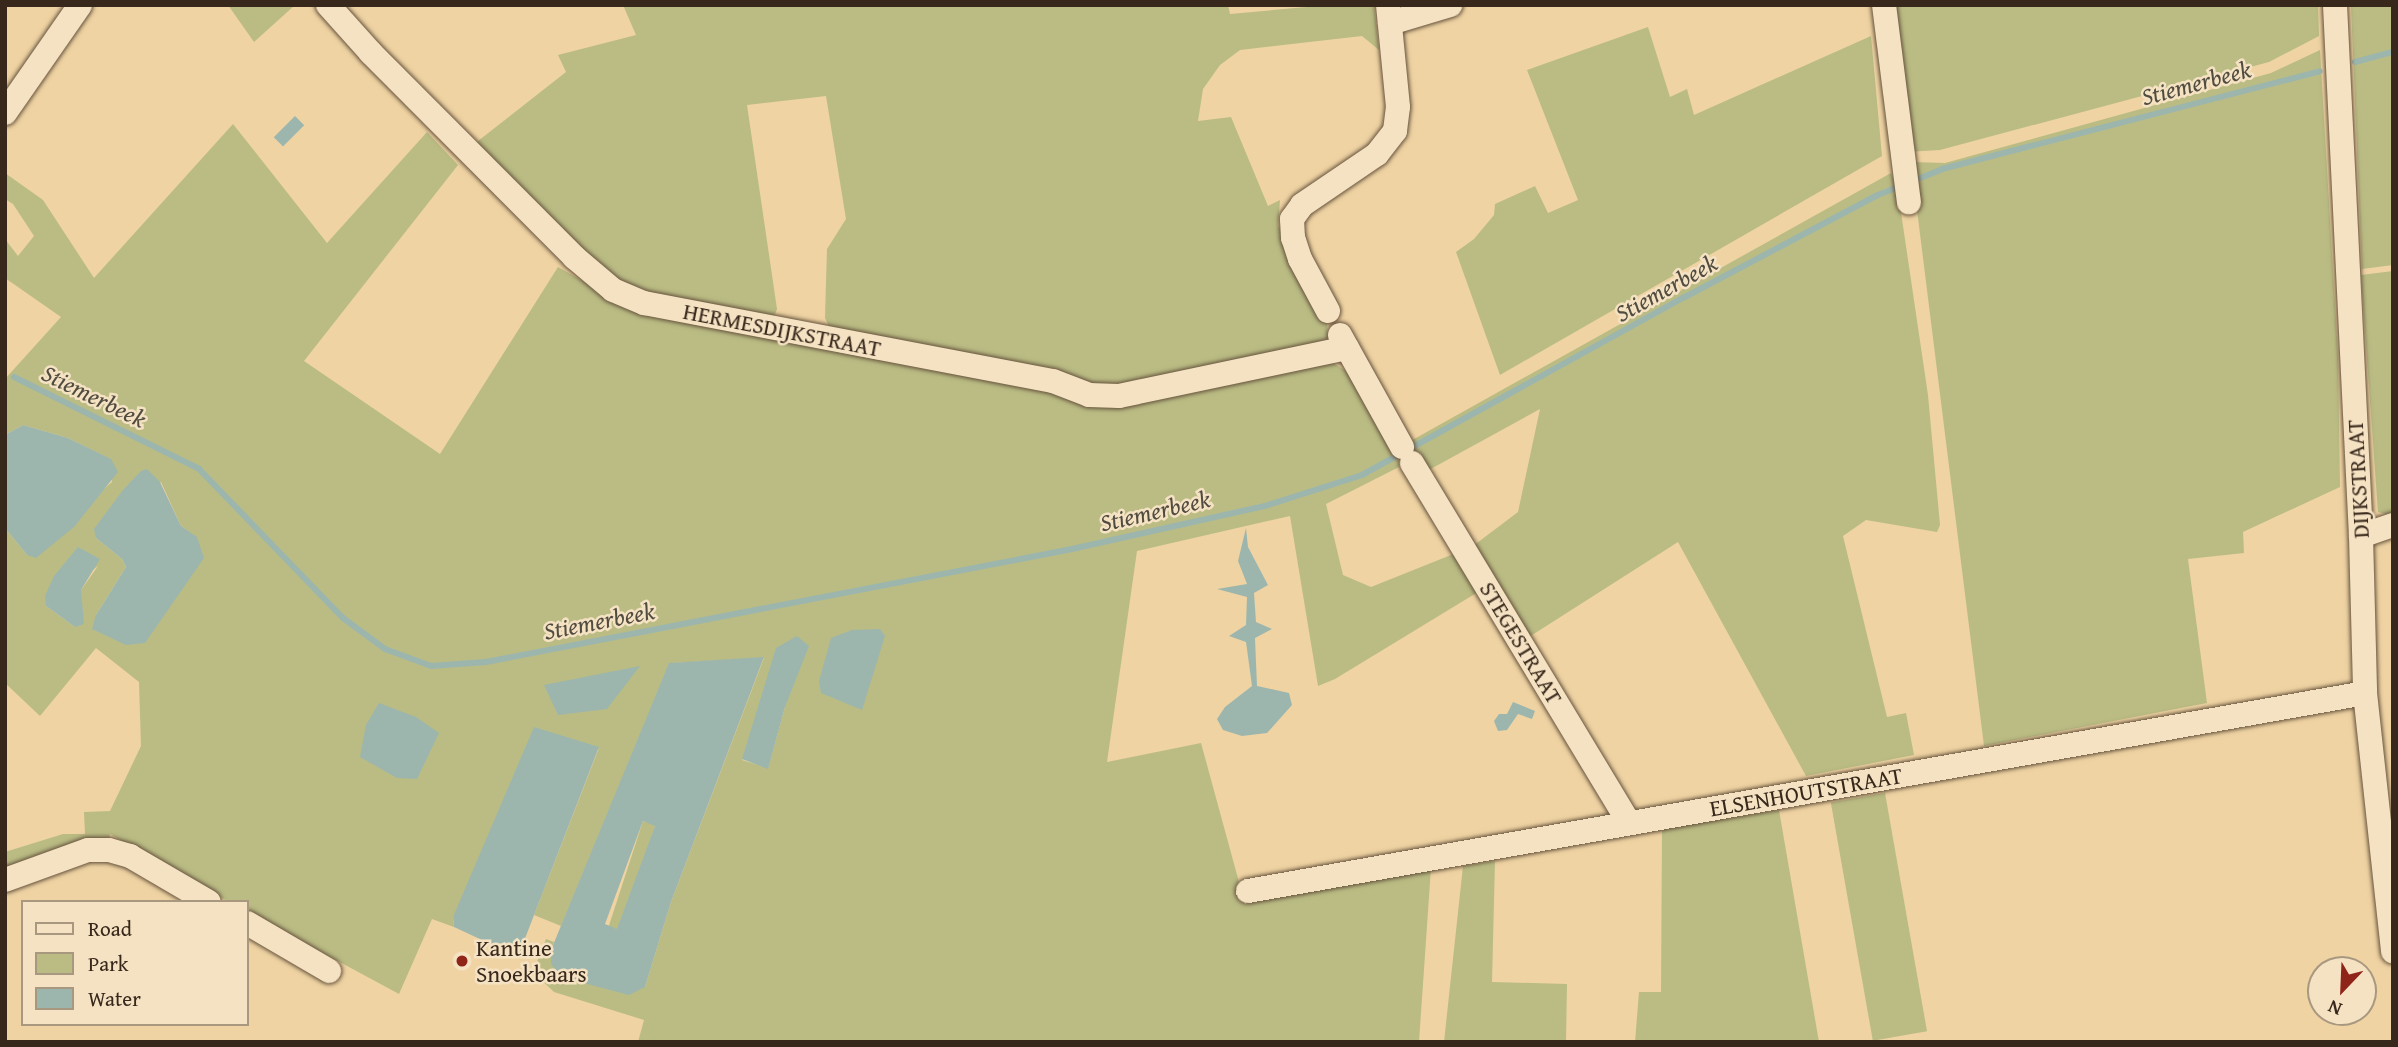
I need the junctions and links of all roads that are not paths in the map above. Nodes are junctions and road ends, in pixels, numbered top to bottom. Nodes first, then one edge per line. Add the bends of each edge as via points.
1 (80, 5) edge
2 (328, 5) edge
3 (1450, 5) edge
4 (1884, 5) edge
5 (2335, 5) edge
6 (1389, 14) edge
7 (5, 113) edge
8 (1908, 200) dead end
9 (1328, 311) dead end
10 (1343, 341) joint
11 (2393, 525) edge
12 (2361, 537) junction
13 (2365, 693) junction
14 (1629, 823) junction
15 (5, 880) edge
16 (1248, 891) dead end
17 (206, 900) edge
18 (248, 924) edge
19 (2393, 951) edge
20 (329, 971) dead end

1 - 7 street
2 - 10 street, HERMESDIJKSTRAAT via 574,257 613,290 644,303 1054,381 1089,395 1119,396
3 - 6 street
4 - 8 street
5 - 12 street, DIJKSTRAAT
6 - 9 street via 1398,107 1395,131 1377,154 1302,205 1292,219 1300,259
10 - 14 street, STEGESTRAAT
11 - 12 street
12 - 13 street, DIJKSTRAAT
13 - 14 street, ELSENHOUTSTRAAT
13 - 19 street, DIJKSTRAAT
14 - 16 street, ELSENHOUTSTRAAT
15 - 17 street via 88,850 108,850 130,856
18 - 20 street

